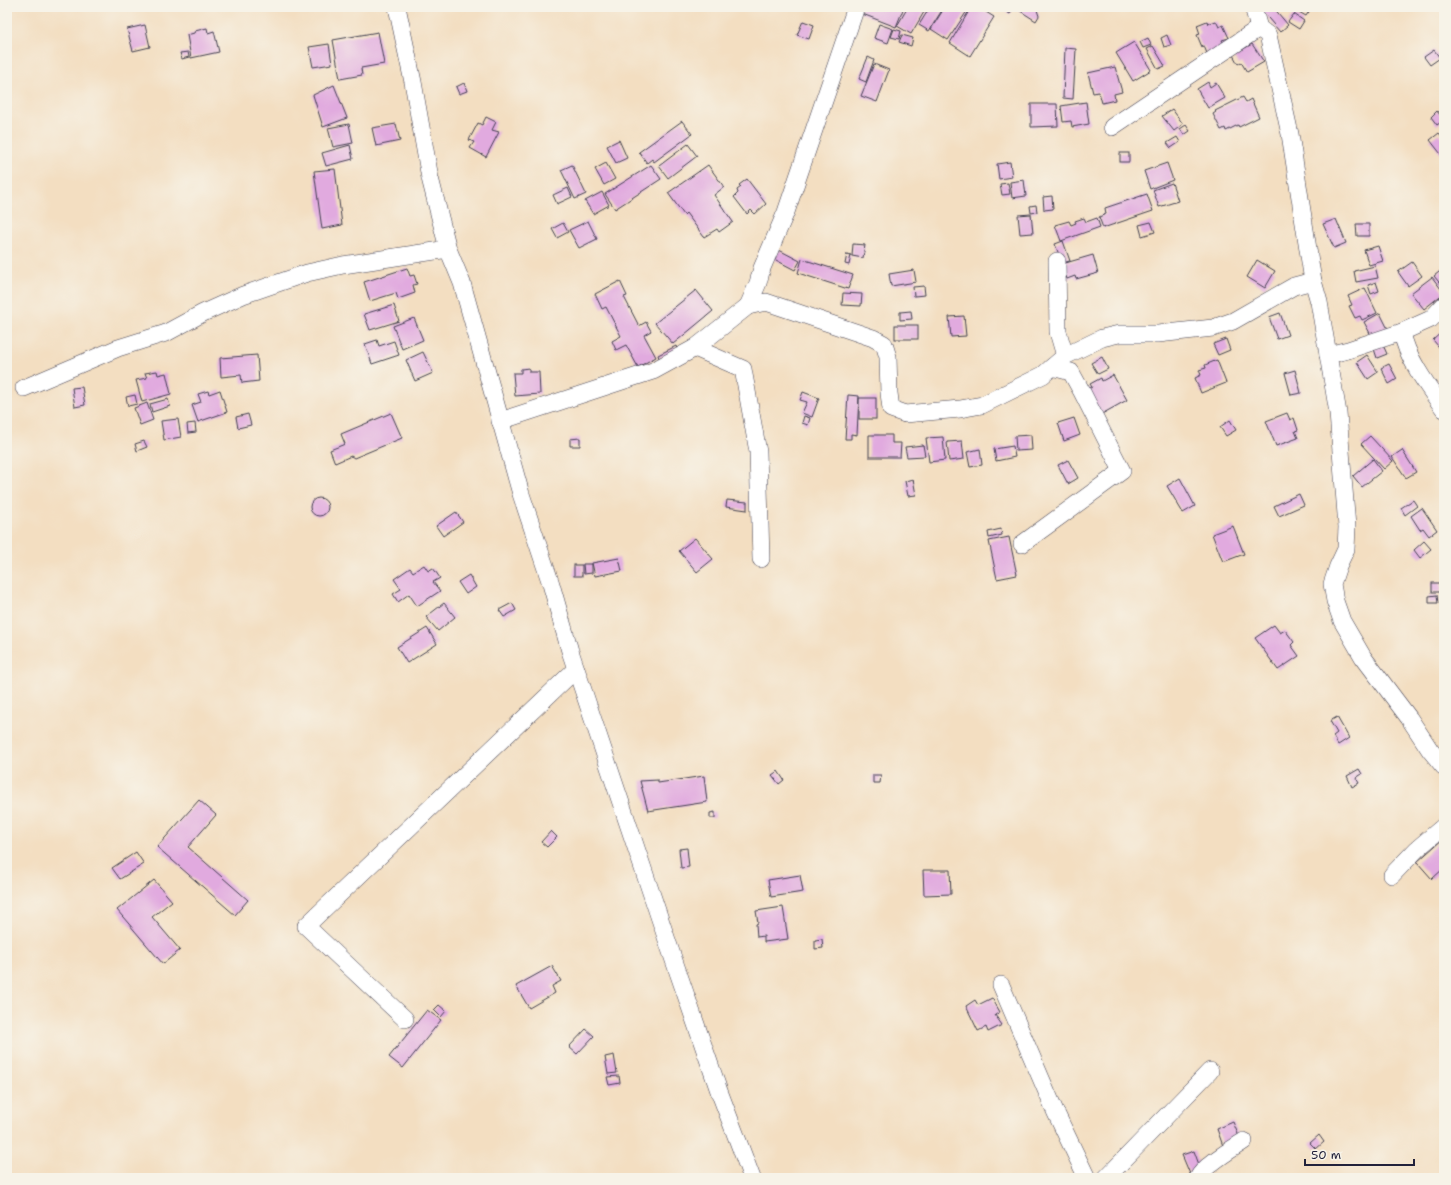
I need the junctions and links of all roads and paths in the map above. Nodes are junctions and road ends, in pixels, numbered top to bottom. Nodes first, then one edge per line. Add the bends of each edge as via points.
1 (396, 7) edge
2 (856, 7) edge
3 (1253, 7) edge
4 (1259, 28) junction
5 (1112, 127) dead end
6 (448, 249) junction
7 (1057, 261) dead end
8 (1313, 281) junction
9 (1444, 305) edge
10 (748, 306) junction
11 (1402, 332) junction
12 (695, 348) junction
13 (1328, 355) junction
14 (1065, 356) junction
15 (1052, 367) junction
16 (24, 388) dead end
17 (1444, 409) edge
18 (500, 422) junction
19 (1022, 544) dead end
20 (761, 559) dead end
21 (576, 669) junction
22 (1444, 767) edge
23 (1444, 826) edge
24 (1392, 875) dead end
25 (1002, 986) dead end
26 (405, 1019) dead end
27 (1210, 1071) dead end
28 (1244, 1141) dead end
29 (752, 1178) edge
30 (1087, 1178) edge
31 (1106, 1178) edge
32 (1198, 1178) edge

1 - 6 street via 430,178
2 - 10 street via 786,212
3 - 4 street
4 - 5 street
4 - 8 street via 1268,35 1288,126
6 - 16 street via 342,265 306,274 243,295 202,313 166,333 118,348
6 - 18 street via 462,283
7 - 14 street via 1058,332
8 - 13 street
8 - 14 street via 1294,286 1233,320 1213,328 1158,334 1119,334 1102,338
9 - 11 street via 1431,319
10 - 12 street
10 - 15 street via 766,302 884,344 888,357 891,409 905,414 982,405 1043,375
11 - 13 street
11 - 17 street via 1411,358
12 - 18 street via 653,372
12 - 20 street via 743,369 758,452
13 - 22 street via 1338,413 1347,527 1346,549 1332,584 1335,601 1342,621 1363,657
14 - 15 street
15 - 19 street via 1070,372 1122,471
18 - 21 street
21 - 26 street via 306,926
21 - 29 street via 719,1092
23 - 24 street
25 - 30 street via 1055,1111
27 - 31 street
28 - 32 street via 1206,1168

